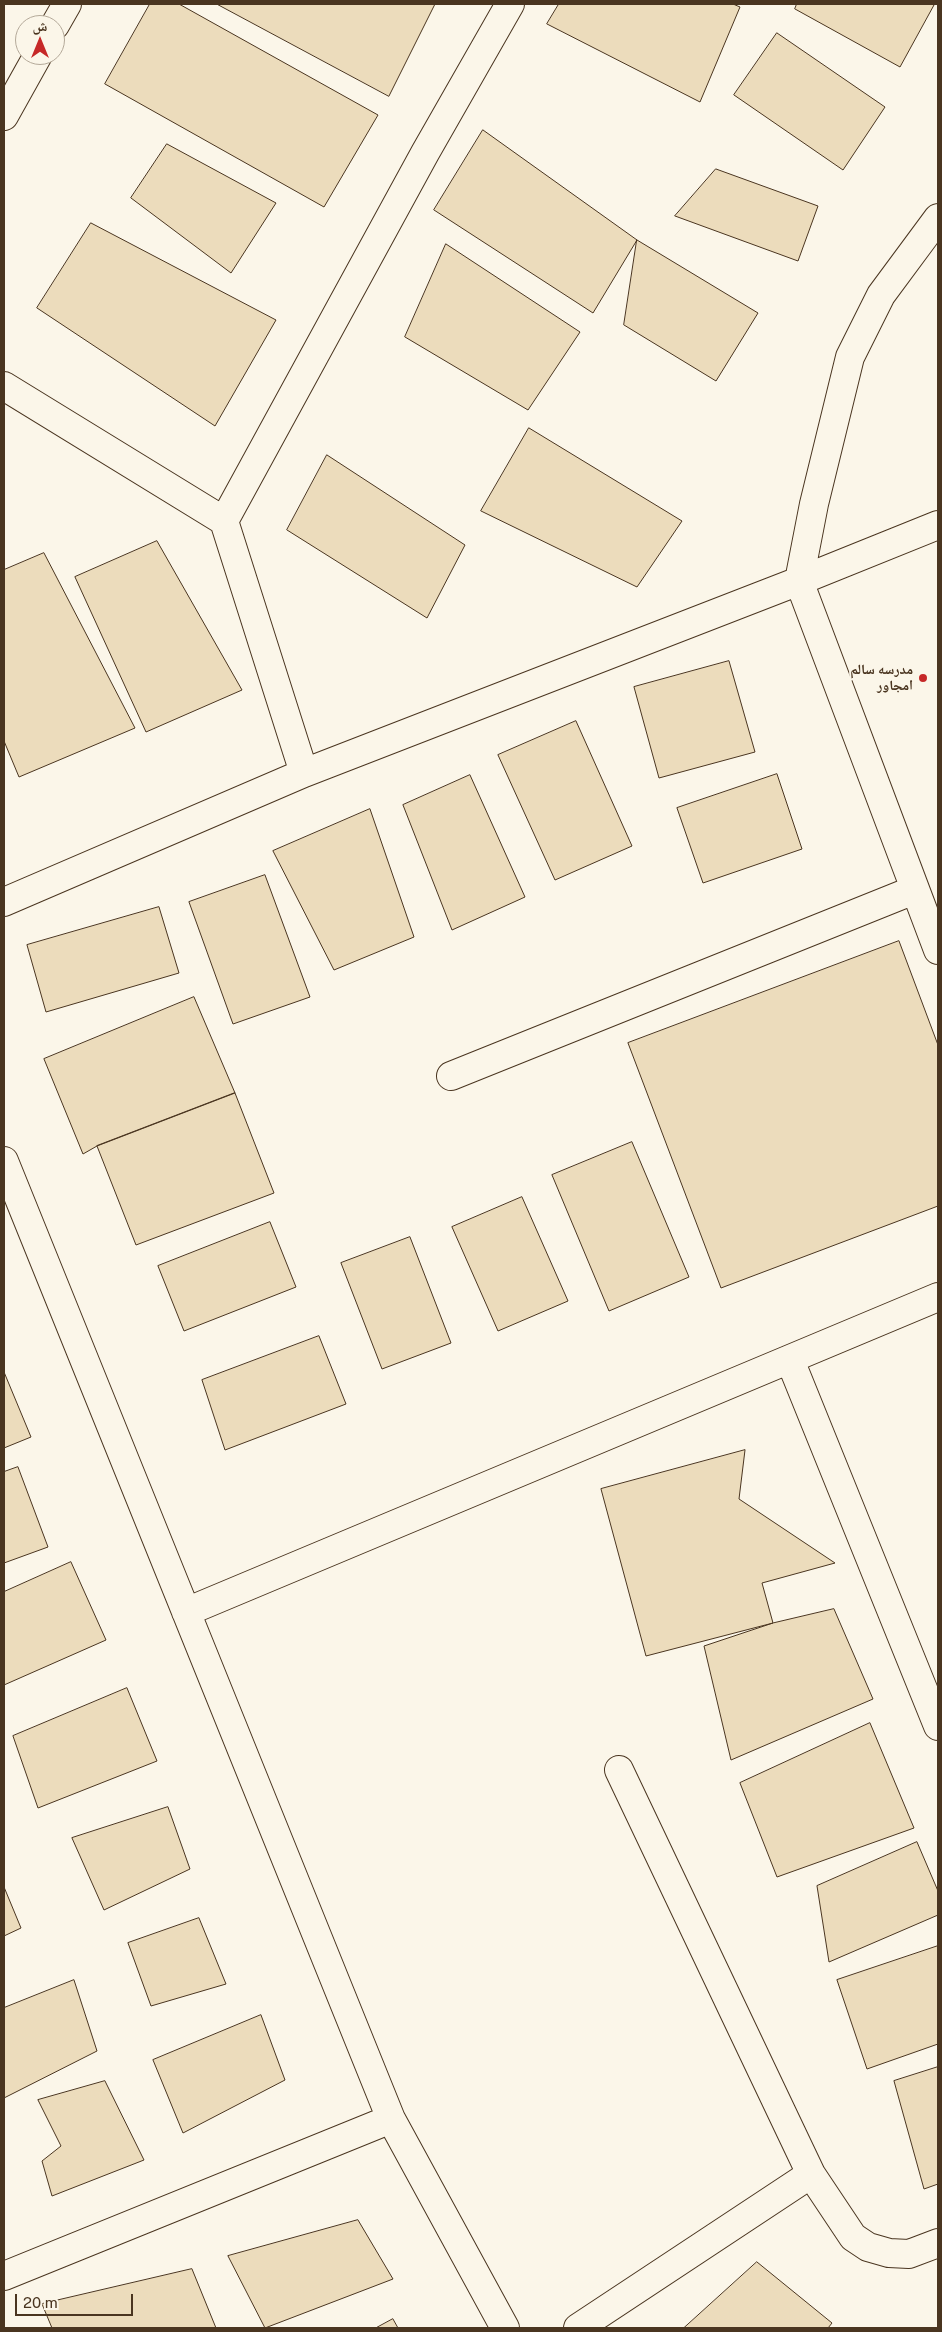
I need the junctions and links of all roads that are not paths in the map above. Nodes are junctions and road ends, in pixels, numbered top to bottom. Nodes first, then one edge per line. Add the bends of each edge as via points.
1 (67, 4) edge
2 (510, 4) edge
3 (61, 15) edge
4 (32, 65) edge
5 (4, 116) edge
6 (938, 218) edge
7 (4, 386) edge
8 (224, 521) junction
9 (938, 525) edge
10 (799, 580) junction
11 (304, 773) junction
12 (914, 890) junction
13 (4, 902) edge
14 (938, 950) edge
15 (451, 1076) dead end
16 (4, 1161) edge
17 (938, 1297) edge
18 (790, 1360) junction
19 (186, 1612) junction
20 (929, 1675) edge
21 (938, 1726) edge
22 (619, 1770) dead end
23 (391, 2119) junction
24 (811, 2174) junction
25 (938, 2243) edge
26 (4, 2276) edge
27 (504, 2328) edge
28 (578, 2328) edge

1 - 3 street
2 - 8 street
4 - 5 street
6 - 10 street via 881,295 850,357
7 - 8 street
8 - 11 street
9 - 10 street
10 - 11 street
10 - 12 street
11 - 13 street
12 - 14 street
12 - 15 street
16 - 19 street
17 - 18 street
18 - 19 street
18 - 20 street
19 - 23 street
20 - 21 street
22 - 24 street
23 - 26 street
23 - 27 street
24 - 25 street via 853,2237 868,2247 909,2254
24 - 28 street

